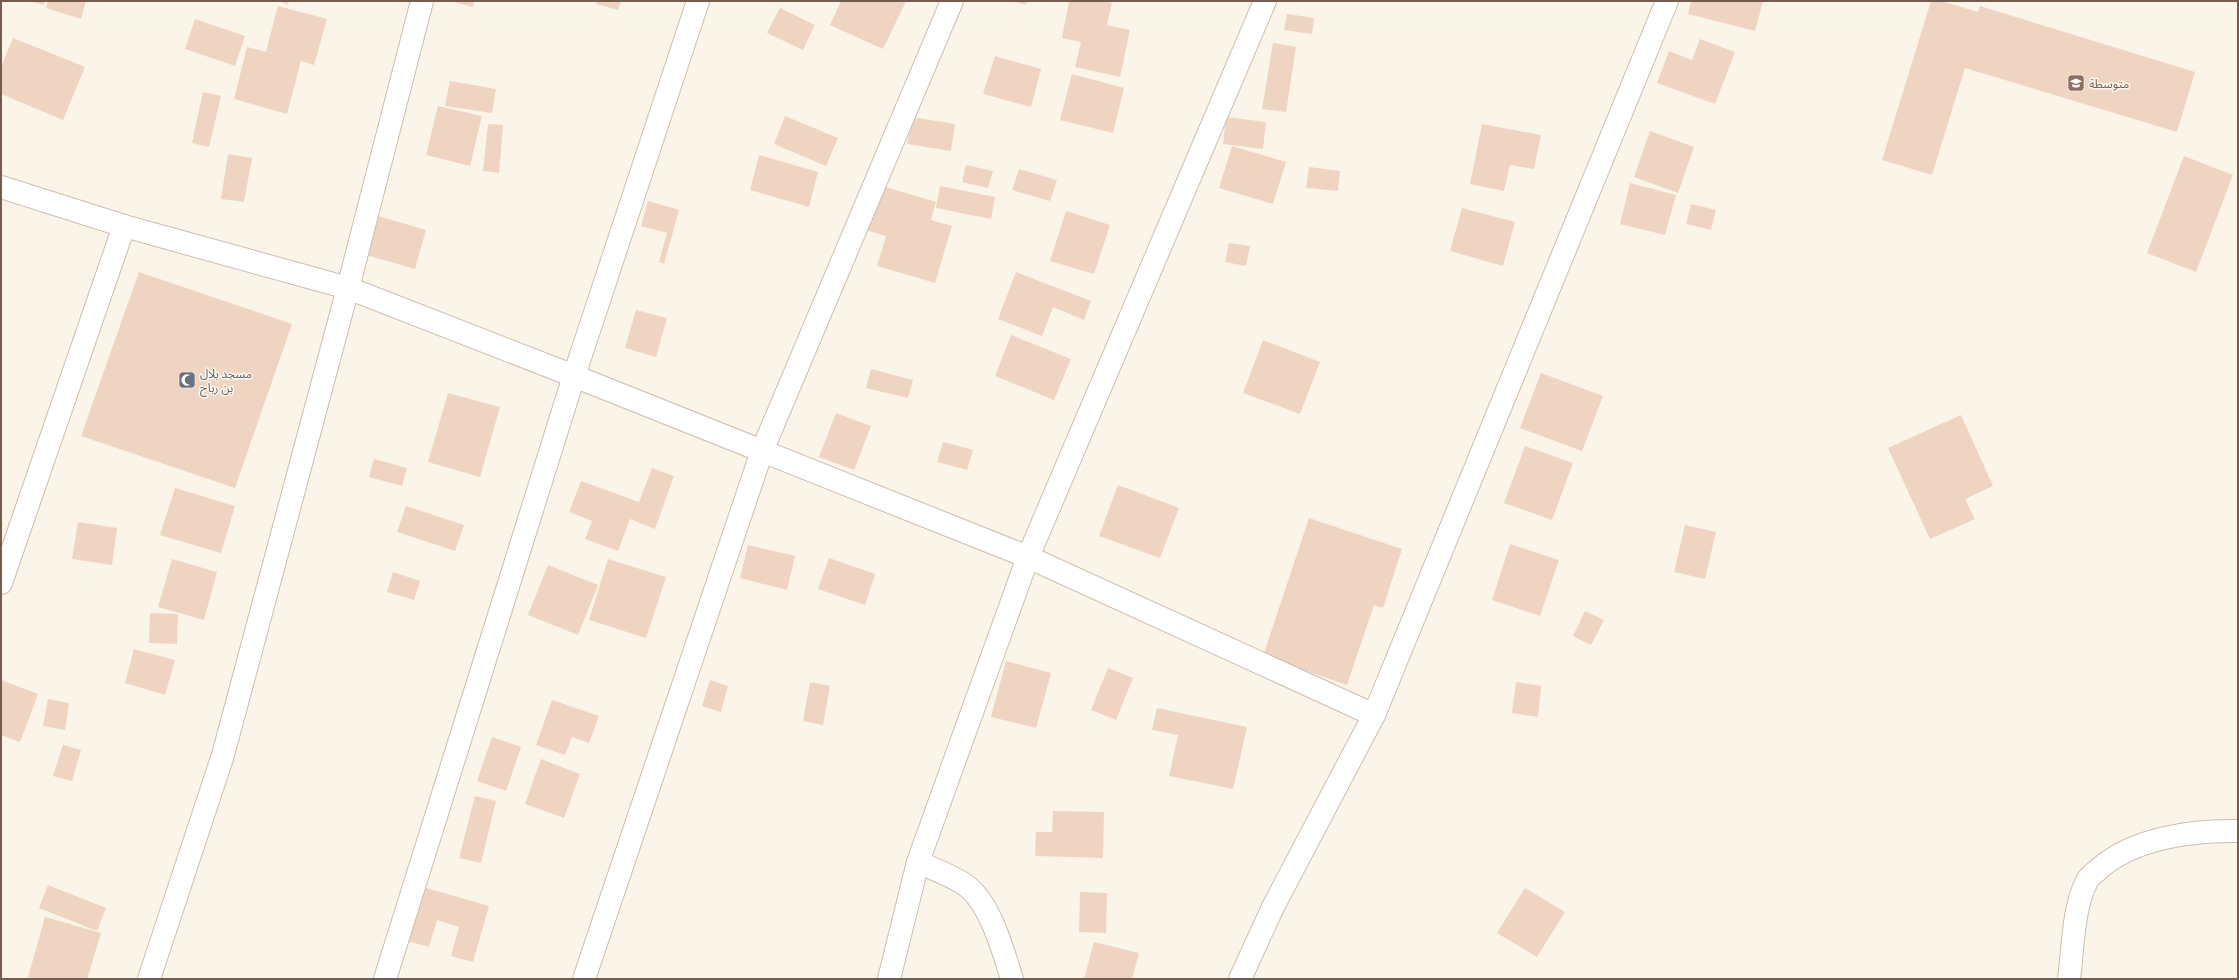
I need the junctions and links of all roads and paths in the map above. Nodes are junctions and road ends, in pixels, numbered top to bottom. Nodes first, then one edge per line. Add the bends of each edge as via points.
1 (422, 1) edge
2 (698, 1) edge
3 (952, 1) edge
4 (1265, 1) edge
5 (1667, 1) edge
6 (1, 187) edge
7 (124, 226) junction
8 (348, 288) junction
9 (574, 376) junction
10 (762, 452) junction
11 (1028, 557) junction
12 (1, 583) edge
13 (1374, 715) junction
14 (2238, 831) edge
15 (918, 862) junction
16 (149, 979) edge
17 (385, 979) edge
18 (584, 979) edge
19 (889, 979) edge
20 (1012, 979) edge
21 (1240, 979) edge
22 (2069, 979) edge

1 - 8 street
2 - 9 street
3 - 10 street
4 - 11 street
5 - 13 street
6 - 7 street
7 - 8 street
7 - 12 street
8 - 9 street
8 - 16 street via 223,756
9 - 10 street
9 - 17 street
10 - 11 street
10 - 18 street
11 - 13 street
11 - 15 street
13 - 21 street via 1273,907
14 - 22 street via 2215,830 2142,843 2112,858 2087,880 2077,911
15 - 19 street
15 - 20 street via 965,885 980,900 993,926

